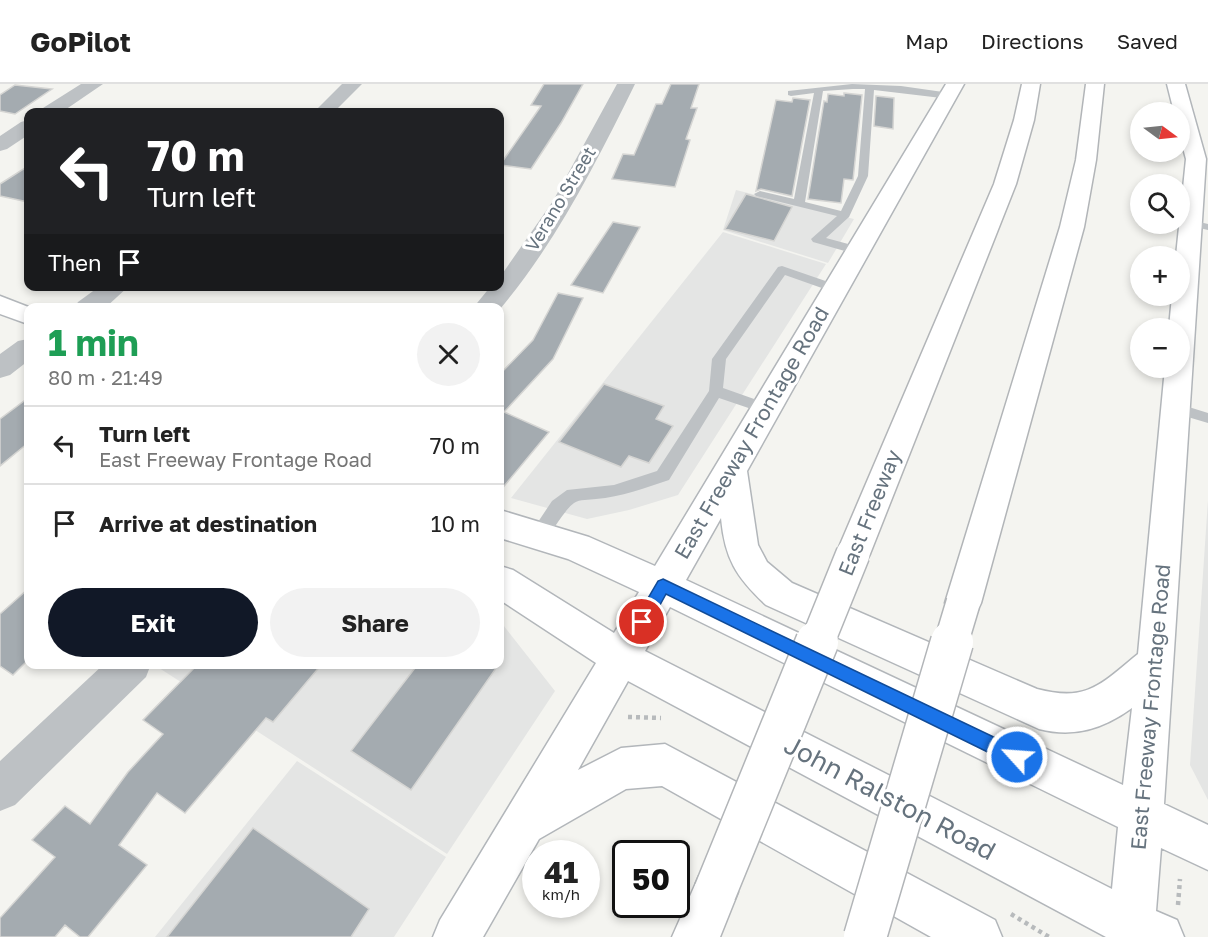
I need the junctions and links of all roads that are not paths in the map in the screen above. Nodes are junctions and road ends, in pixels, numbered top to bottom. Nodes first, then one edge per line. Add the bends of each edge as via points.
1 (94, 84) edge
2 (352, 84) edge
3 (627, 84) edge
4 (870, 84) edge
5 (1031, 84) edge
6 (1095, 84) edge
7 (1176, 84) edge
8 (819, 89) junction
9 (953, 90) edge
10 (791, 93) dead end
11 (56, 108) edge
12 (327, 108) edge
13 (24, 129) edge
14 (0, 145) edge
15 (1201, 150) edge
16 (760, 194) dead end
17 (799, 203) junction
18 (845, 215) junction
19 (1199, 225) edge
20 (859, 251) junction
21 (504, 288) edge
22 (836, 289) junction
23 (110, 291) edge
24 (502, 291) edge
25 (94, 303) edge
26 (491, 303) edge
27 (0, 304) edge
28 (24, 314) edge
29 (24, 351) edge
30 (0, 368) edge
31 (716, 391) junction
32 (766, 409) junction
33 (1192, 413) edge
34 (731, 471) junction
35 (504, 525) edge
36 (538, 536) junction
37 (504, 584) edge
38 (663, 586) junction
39 (621, 658) junction
40 (1156, 663) junction
41 (127, 669) edge
42 (0, 790) edge
43 (1141, 817) junction
44 (523, 824) junction
45 (1208, 848) edge
46 (1150, 927) edge
47 (457, 937) edge
48 (696, 937) edge
49 (865, 937) edge
50 (978, 937) edge

1 - 11 street
2 - 12 street
3 - 21 street, Verano Street via 573,187
4 - 8 lane
4 - 9 lane
4 - 18 lane via 863,176
5 - 48 main road, East Freeway, bridge via 1005,184
6 - 49 main road, bridge via 1086,160 1072,227
7 - 15 main road, East Freeway Frontage Road
8 - 10 lane
8 - 17 lane
9 - 20 main road, East Freeway Frontage Road
13 - 14 street
15 - 19 main road, East Freeway Frontage Road via 1196,159
16 - 17 lane
17 - 18 lane
18 - 20 lane via 816,239
19 - 33 main road, East Freeway Frontage Road
20 - 22 main road, East Freeway Frontage Road
22 - 31 lane via 782,270 719,359
22 - 32 main road, East Freeway Frontage Road
23 - 25 street
24 - 26 street, Verano Street
27 - 28 main road
29 - 30 street
31 - 32 lane
31 - 36 lane via 663,476 614,491 573,495 558,506
32 - 34 main road, East Freeway Frontage Road
33 - 40 main road, East Freeway Frontage Road
34 - 38 main road, East Freeway Frontage Road
34 - 40 main road via 741,546 755,573 790,599 1034,708 1056,713 1080,713 1104,703
35 - 36 main road
36 - 38 main road via 577,547
37 - 39 main road, John Ralston Road
38 - 39 main road, East Freeway Frontage Road
38 - 43 main road
39 - 44 main road, East Freeway Frontage Road
39 - 46 main road, John Ralston Road
40 - 43 main road, East Freeway Frontage Road
41 - 42 street
43 - 45 main road
43 - 46 main road, East Freeway Frontage Road
44 - 47 main road, East Freeway Frontage Road
44 - 50 main road via 621,769 665,765

